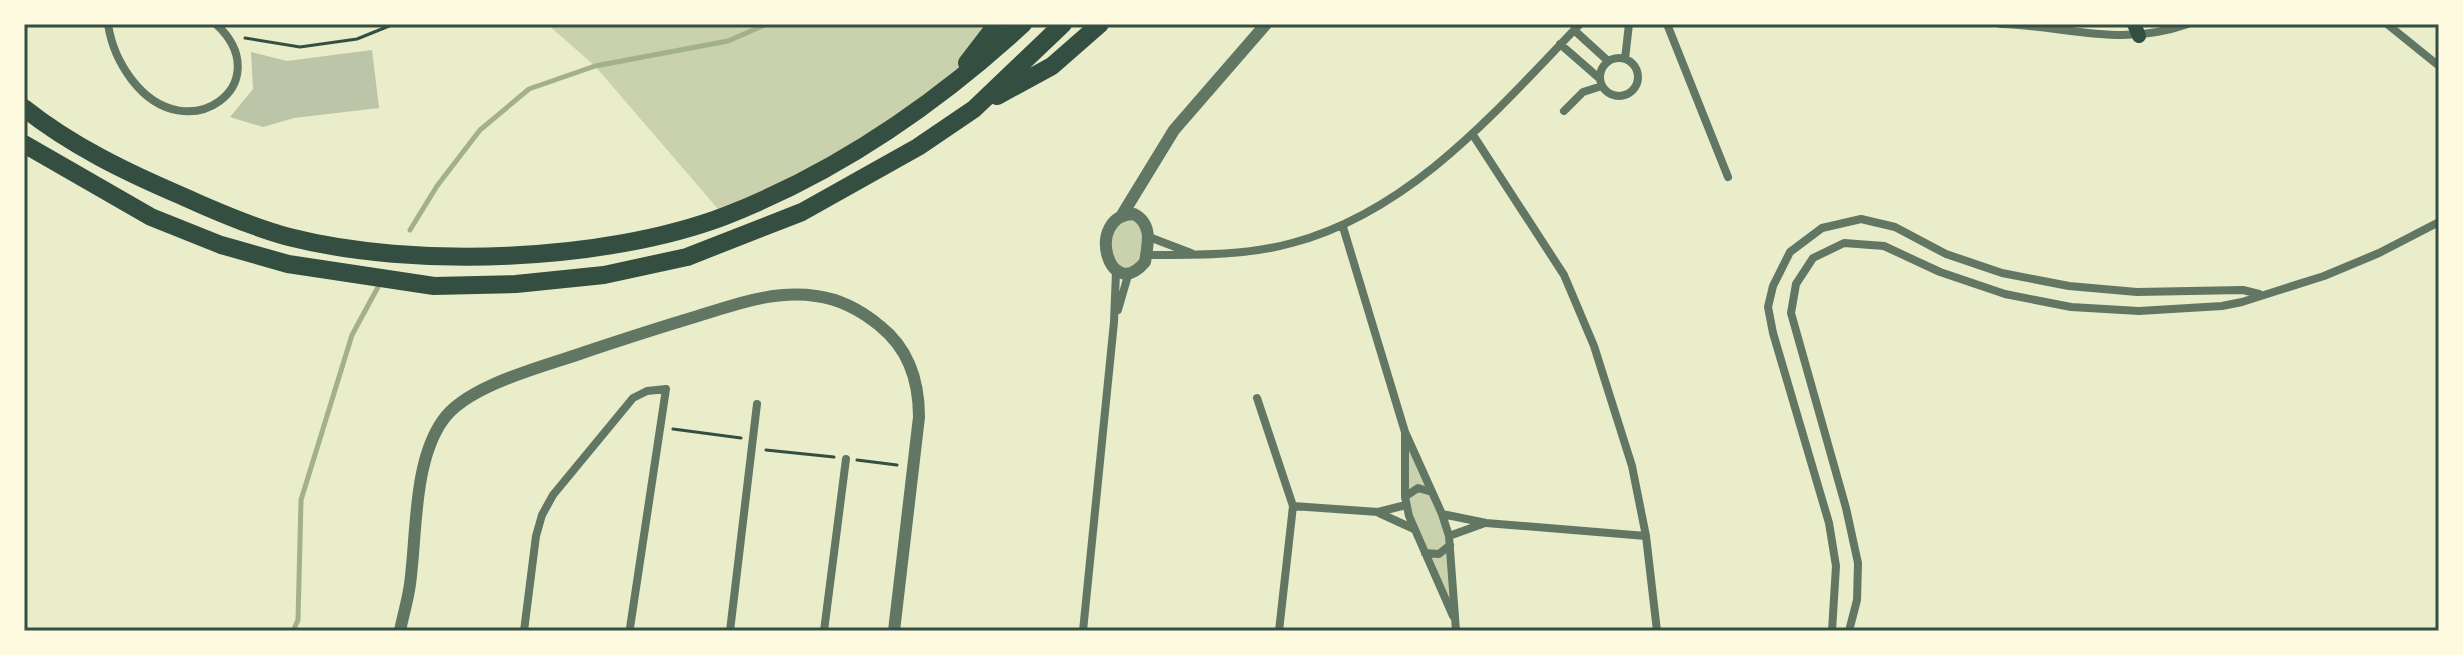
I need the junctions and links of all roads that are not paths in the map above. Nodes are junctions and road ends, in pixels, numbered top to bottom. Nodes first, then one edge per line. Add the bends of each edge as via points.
1 (108, 24) edge
2 (216, 24) edge
3 (997, 24) edge
4 (1023, 24) edge
5 (1063, 24) edge
6 (1100, 24) edge
7 (1266, 24) edge
8 (1629, 24) edge
9 (1667, 24) edge
10 (2000, 24) edge
11 (2036, 24) edge
12 (2188, 24) edge
13 (2387, 24) edge
14 (1577, 27) edge
15 (2137, 30) edge
16 (1560, 44) junction
17 (1625, 59) junction
18 (1608, 61) junction
19 (2439, 66) edge
20 (953, 82) junction
21 (1600, 82) junction
22 (24, 108) edge
23 (974, 109) junction
24 (1564, 111) dead end
25 (1473, 135) junction
26 (24, 144) edge
27 (1728, 177) dead end
28 (1141, 185) junction
29 (1122, 215) junction
30 (1139, 216) junction
31 (2439, 222) edge
32 (1343, 227) junction
33 (1149, 237) junction
34 (1147, 255) junction
35 (1196, 255) junction
36 (1122, 272) junction
37 (2260, 295) junction
38 (1257, 398) dead end
39 (757, 404) dead end
40 (1405, 432) junction
41 (846, 459) dead end
42 (1433, 493) junction
43 (1406, 501) junction
44 (1293, 506) junction
45 (1378, 512) junction
46 (1442, 514) junction
47 (1486, 523) junction
48 (1414, 529) junction
49 (1646, 536) junction
50 (1450, 541) junction
51 (1425, 553) junction
52 (630, 628) dead end
53 (1456, 628) edge
54 (400, 631) edge
55 (524, 631) edge
56 (730, 631) edge
57 (824, 631) edge
58 (894, 631) edge
59 (1083, 631) edge
60 (1279, 631) edge
61 (1657, 631) edge
62 (1832, 631) edge
63 (1849, 631) edge

1 - 2 street via 131,79 149,99 187,112 213,106 234,86 238,66 229,36
3 - 20 highway
4 - 20 highway
5 - 23 highway
6 - 23 highway via 1052,66
7 - 28 street via 1174,130
8 - 17 street
9 - 27 street
10 - 11 street
11 - 15 street via 2115,37
12 - 15 street via 2165,32
13 - 19 street
14 - 16 street
14 - 18 street
16 - 21 street
16 - 25 street
17 - 18 street
17 - 21 street via 1637,72 1633,89 1616,96
18 - 21 street
20 - 22 highway via 848,156 724,216 601,247 510,256 432,257 291,237 237,220 114,167
21 - 24 street
23 - 26 highway via 802,212 741,238 687,257 604,275 516,284 434,286 354,276 221,245 151,217
25 - 32 street via 1406,188
25 - 49 street via 1564,275 1594,346 1632,466
28 - 29 street
28 - 30 street
29 - 30 street
29 - 36 street via 1114,220 1107,242 1107,258
30 - 33 street
31 - 37 street via 2338,270
32 - 35 street via 1291,244
32 - 40 street
33 - 34 street
33 - 35 street
34 - 35 street
34 - 36 street via 1141,267
36 - 59 street
37 - 62 street via 2243,290 2137,292 2069,286 2002,273 1946,254 1895,227 1861,219 1822,228 1790,252 1768,307 1829,523 1836,566
37 - 63 street via 2222,306 2139,311 2071,307 2005,294 1884,246 1844,243 1813,258 1796,284 1791,313 1858,563
38 - 44 street
39 - 56 street
40 - 42 street
40 - 43 street
41 - 57 street
42 - 43 street via 1418,488
42 - 46 street
43 - 45 street
43 - 48 street
44 - 45 street
44 - 60 street
45 - 48 street
46 - 47 street
46 - 50 street
47 - 49 street
47 - 50 street
48 - 51 street
49 - 61 street
50 - 51 street via 1439,554
50 - 53 street
51 - 53 street
52 - 55 street via 666,389 633,398 553,495 536,536
54 - 58 street via 429,441 465,398 634,335 776,296 818,296 854,307 892,335 912,369 919,417

